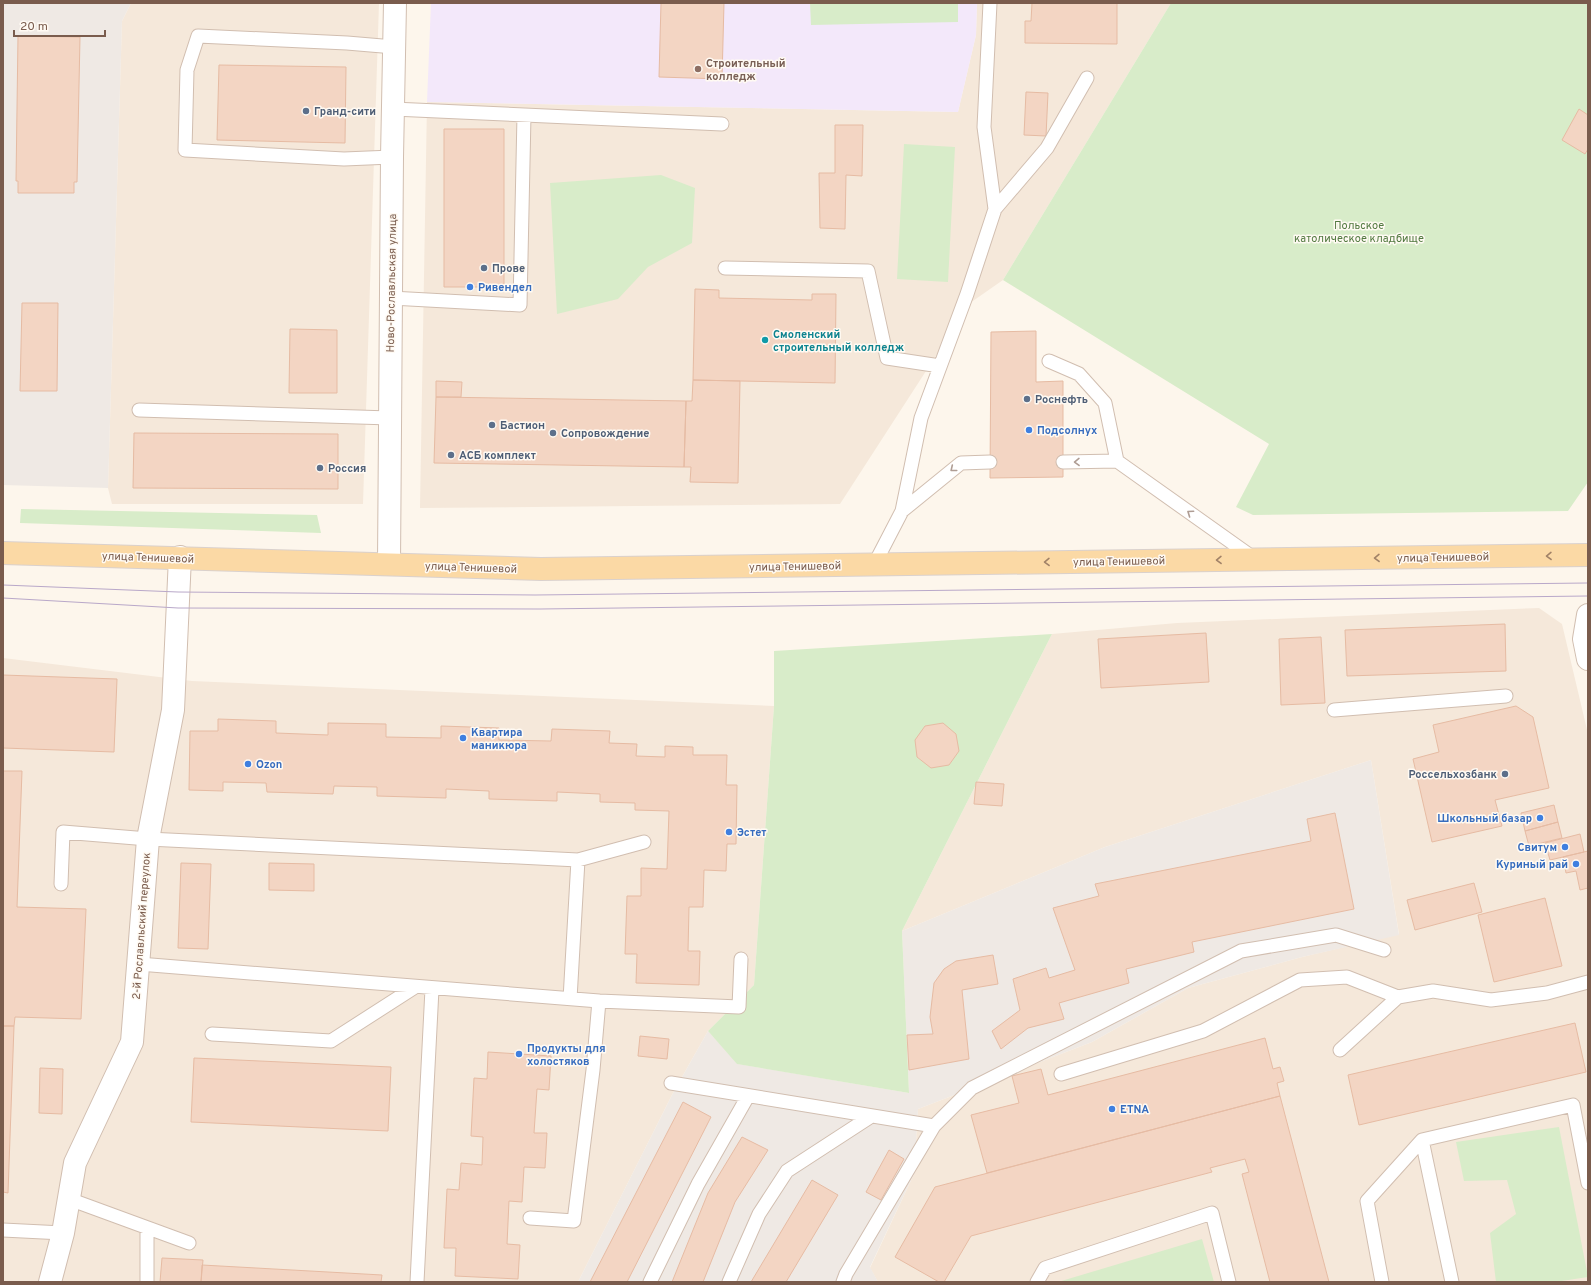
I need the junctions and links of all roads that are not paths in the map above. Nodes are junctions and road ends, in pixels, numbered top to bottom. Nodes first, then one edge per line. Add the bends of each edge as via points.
1 (395, 3) edge
2 (990, 3) edge
3 (394, 47) junction
4 (1087, 78) dead end
5 (393, 109) junction
6 (524, 115) junction
7 (722, 124) dead end
8 (392, 157) junction
9 (995, 209) junction
10 (725, 268) dead end
11 (391, 298) junction
12 (1049, 361) dead end
13 (940, 366) junction
14 (139, 410) dead end
15 (390, 418) junction
16 (1117, 461) junction
17 (990, 462) dead end
18 (1063, 462) dead end
19 (902, 511) junction
20 (3, 553) edge
21 (1588, 555) edge
22 (180, 557) junction
23 (1256, 560) junction
24 (389, 564) junction
25 (874, 565) junction
26 (1588, 615) edge
27 (1588, 658) edge
28 (1506, 696) dead end
29 (1334, 710) dead end
30 (148, 840) junction
31 (644, 842) dead end
32 (578, 860) junction
33 (61, 884) dead end
34 (1384, 950) dead end
35 (741, 958) dead end
36 (139, 964) junction
37 (1588, 982) edge
38 (414, 987) junction
39 (432, 989) junction
40 (1398, 997) junction
41 (570, 999) junction
42 (599, 1001) junction
43 (212, 1034) dead end
44 (1340, 1050) dead end
45 (1061, 1074) dead end
46 (671, 1084) dead end
47 (748, 1096) junction
48 (870, 1117) junction
49 (934, 1126) junction
50 (1422, 1140) junction
51 (1588, 1183) edge
52 (69, 1199) junction
53 (530, 1218) dead end
54 (147, 1228) junction
55 (3, 1230) edge
56 (64, 1233) junction
57 (189, 1243) dead end
58 (50, 1282) edge
59 (147, 1282) edge
60 (416, 1282) edge
61 (650, 1282) edge
62 (729, 1282) edge
63 (843, 1282) edge
64 (1037, 1282) edge
65 (1229, 1282) edge
66 (1382, 1282) edge
67 (1452, 1282) edge

1 - 3 street, Ново-Рославльская улица
2 - 9 lane via 984,127
3 - 5 street, Ново-Рославльская улица
3 - 8 lane via 198,36 187,70 185,150 344,159
4 - 9 lane via 1047,148
5 - 6 lane
5 - 8 street, Ново-Рославльская улица
6 - 7 lane
6 - 11 lane via 520,305
8 - 11 street, Ново-Рославльская улица
9 - 13 lane
10 - 13 lane via 868,270 886,358
11 - 15 street, Ново-Рославльская улица
12 - 16 lane via 1079,374 1105,403
13 - 19 lane via 921,418
14 - 15 lane
15 - 24 street, Ново-Рославльская улица
16 -> 18 lane
23 -> 16 lane
17 -> 19 lane via 961,463
19 - 25 lane
20 - 22 main road, улица Тенишевой
21 -> 23 main road, улица Тенишевой
22 - 24 main road, улица Тенишевой
22 - 30 street, 2-й Рославльский переулок via 173,710
23 -> 25 main road, улица Тенишевой
24 - 25 main road, улица Тенишевой via 541,569
26 - 27 street via 1584,639
28 - 29 lane
30 - 32 lane
30 - 33 lane via 63,832
30 - 36 street, 2-й Рославльский переулок
31 - 32 lane
32 - 41 lane
34 - 49 lane via 1336,935 1241,950 972,1088
35 - 42 lane via 739,1007
36 - 38 lane
36 - 52 street, 2-й Рославльский переулок via 132,1042 75,1162
37 - 40 lane via 1546,993 1492,1000 1433,991
38 - 39 lane
38 - 43 lane via 331,1040
39 - 41 lane
39 - 60 lane
40 - 44 lane
40 - 45 lane via 1347,977 1300,980 1204,1031
41 - 42 lane
42 - 53 lane via 574,1221
46 - 47 lane
47 - 48 lane
47 - 61 lane via 698,1184
48 - 49 lane
48 - 62 lane via 787,1171 759,1214
49 - 63 lane
50 - 51 lane via 1573,1105
50 - 66 lane via 1367,1201
50 - 67 lane
52 - 54 lane
52 - 56 street, 2-й Рославльский переулок
54 - 57 lane
54 - 59 lane
55 - 56 lane
56 - 58 street, 2-й Рославльский переулок
64 - 65 lane via 1045,1268 1212,1213

